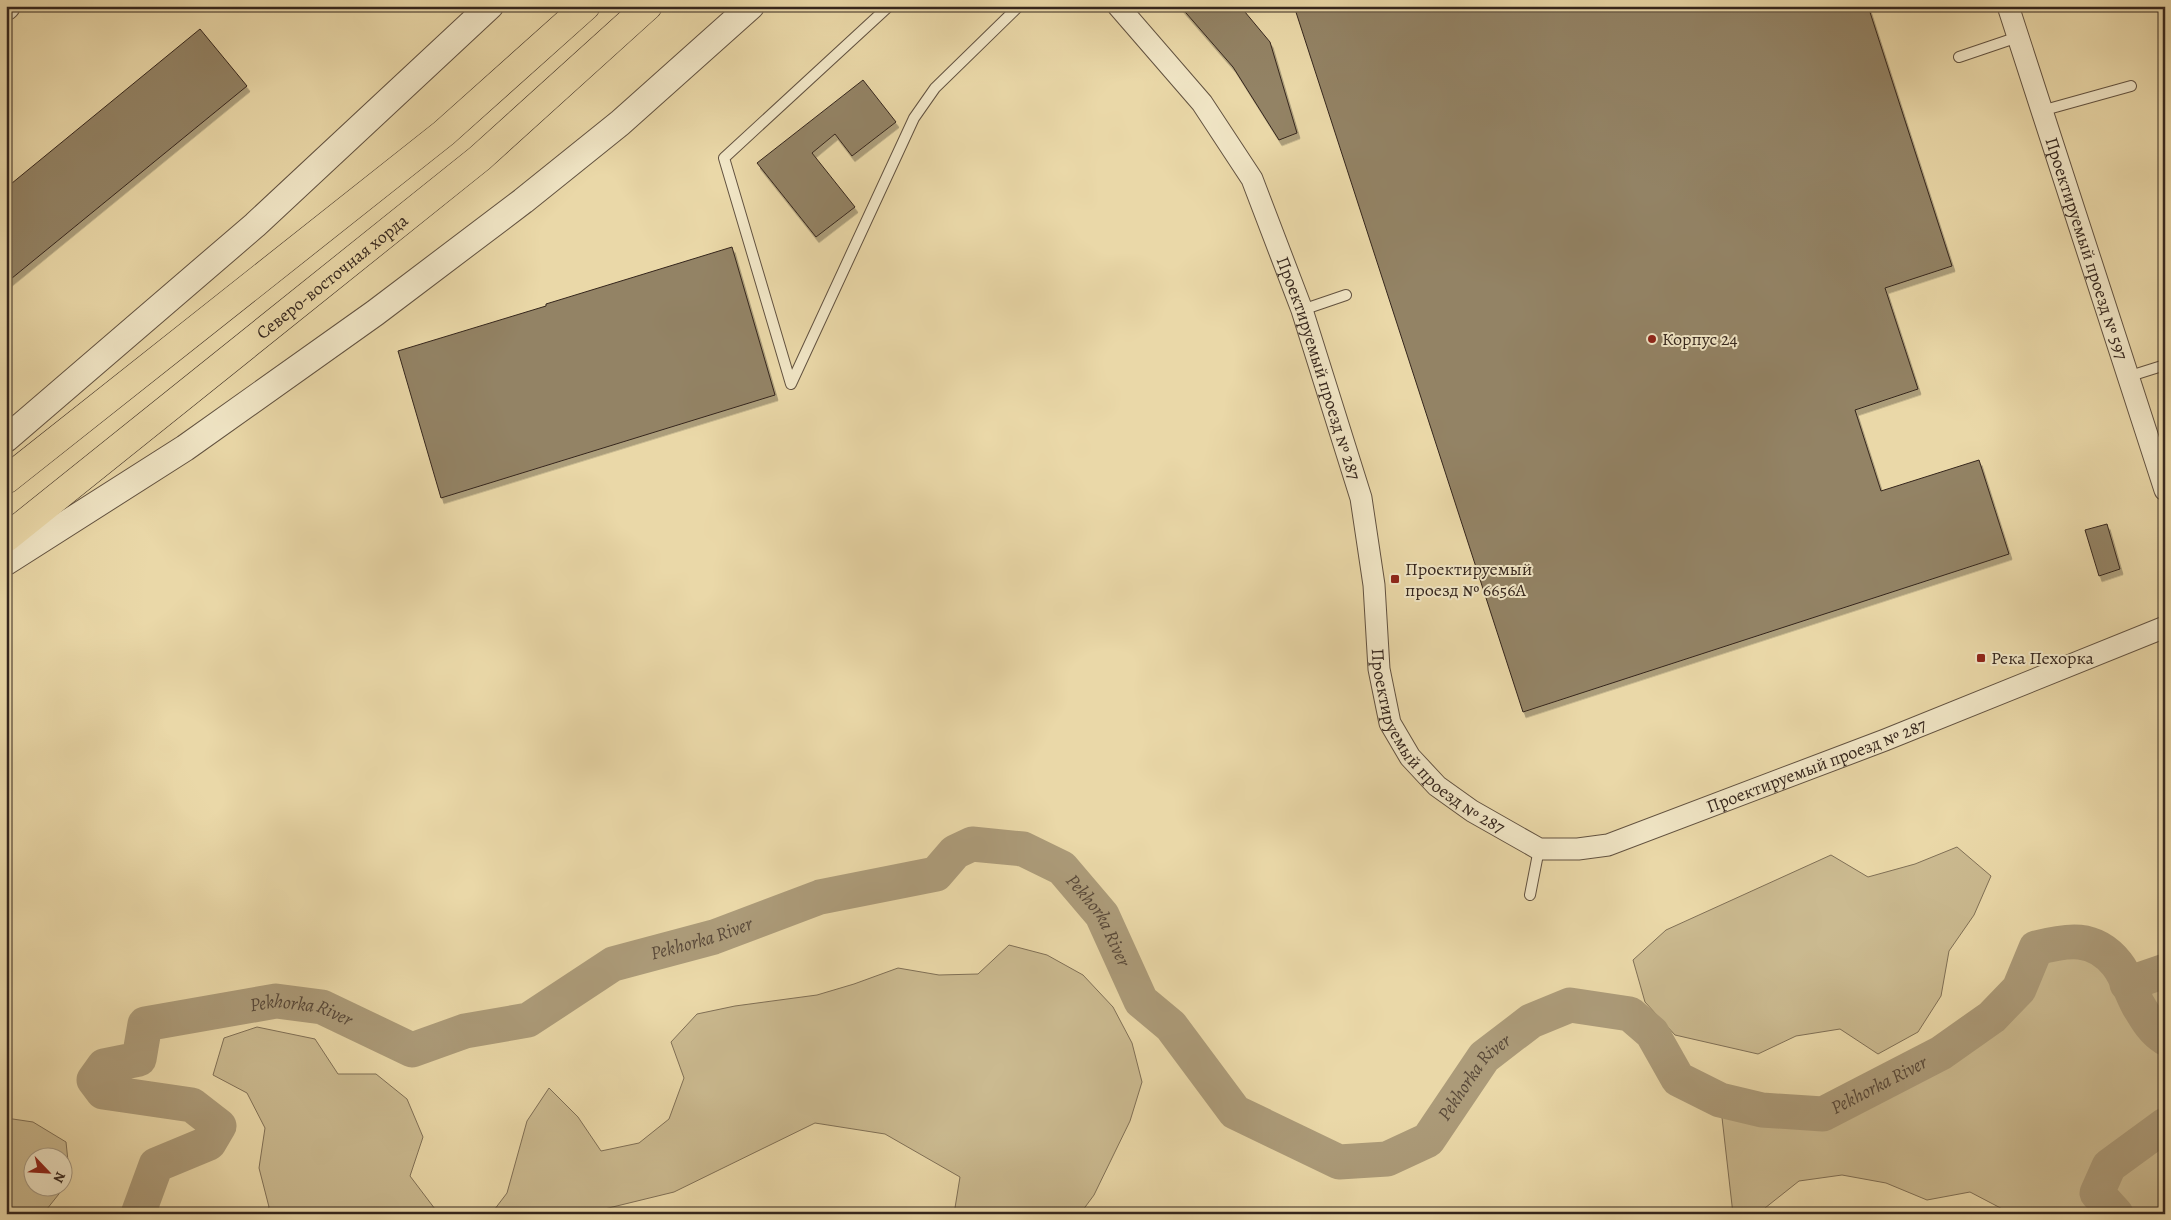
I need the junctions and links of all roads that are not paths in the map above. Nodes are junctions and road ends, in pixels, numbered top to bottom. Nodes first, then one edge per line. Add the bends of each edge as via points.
1 (490, 6) edge
2 (586, 6) edge
3 (648, 6) edge
4 (751, 6) edge
5 (889, 6) edge
6 (1018, 6) edge
7 (1118, 6) edge
8 (2008, 6) edge
9 (2018, 37) junction
10 (1959, 57) dead end
11 (2131, 86) dead end
12 (2042, 111) junction
13 (1346, 294) dead end
14 (1302, 310) junction
15 (2165, 364) edge
16 (2127, 377) junction
17 (6, 439) edge
18 (6, 480) edge
19 (2165, 490) edge
20 (6, 538) edge
21 (6, 562) edge
22 (2165, 627) edge
23 (1539, 849) junction
24 (1530, 895) dead end

1 - 17 street via 254,225
2 - 18 highway via 444,133
3 - 20 highway, Северо-восточная хорда via 480,158
4 - 21 street via 620,123 374,313 185,448
5 - 6 lane via 724,158 791,384 914,118 935,88
7 - 14 street, Проектируемый проезд № 287 via 1202,103 1252,179
8 - 9 street, Проектируемый проезд № 597
9 - 10 lane
9 - 12 street, Проектируемый проезд № 597
11 - 12 lane
12 - 16 street, Проектируемый проезд № 597
13 - 14 lane
14 - 23 street, Проектируемый проезд № 287 via 1362,498 1374,585 1378,669 1390,723 1410,757 1437,786 1472,811
15 - 16 lane
16 - 19 street, Проектируемый проезд № 597
22 - 23 street, Проектируемый проезд № 287 via 1885,740 1608,845 1578,850
23 - 24 lane

